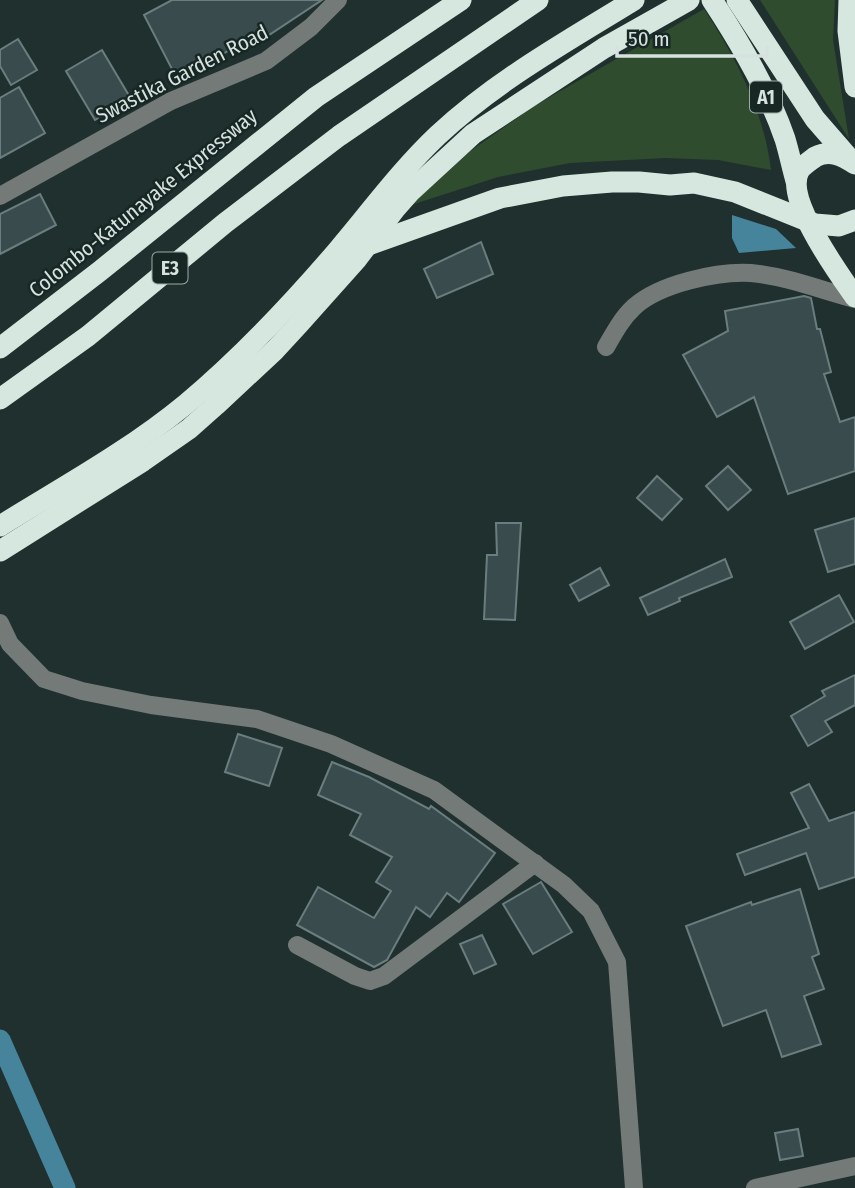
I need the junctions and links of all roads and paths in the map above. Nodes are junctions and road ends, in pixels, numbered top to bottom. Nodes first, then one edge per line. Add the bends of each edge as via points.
1 (338, 0) edge
2 (461, 0) edge
3 (538, 0) edge
4 (634, 0) edge
5 (689, 0) edge
6 (712, 0) edge
7 (737, 0) edge
8 (849, 0) edge
9 (855, 88) edge
10 (854, 163) edge
11 (796, 181) junction
12 (0, 195) edge
13 (855, 220) edge
14 (810, 223) junction
15 (366, 246) junction
16 (855, 298) edge
17 (606, 347) dead end
18 (0, 348) edge
19 (0, 399) edge
20 (0, 526) edge
21 (0, 551) edge
22 (0, 623) edge
23 (535, 863) junction
24 (297, 945) dead end
25 (855, 1166) edge
26 (634, 1188) edge
27 (755, 1188) edge

1 - 12 street, Swastika Garden Road via 266,61 171,101
2 - 18 highway, Colombo-Katunayake Expressway / E3 via 316,97
3 - 19 highway, E3 via 339,136 88,336
4 - 20 highway via 517,71 466,109 413,160 270,324 185,405
5 - 15 highway via 604,48 473,134 410,192
6 - 11 highway, A1 via 772,109
7 - 10 highway via 815,118
8 - 9 highway
10 - 11 highway via 837,154 823,154 799,171
11 - 14 highway
13 - 14 highway via 839,226
14 - 15 highway via 735,192 694,183 612,182 500,198
14 - 16 highway via 820,247
15 - 21 highway via 275,350 189,429
16 - 17 street via 750,273 698,278 644,299 620,323
22 - 23 street via 10,644 44,679 151,705 257,719 331,744 434,790
23 - 24 street via 384,976 370,981
23 - 26 street via 591,911 617,962
25 - 27 street

